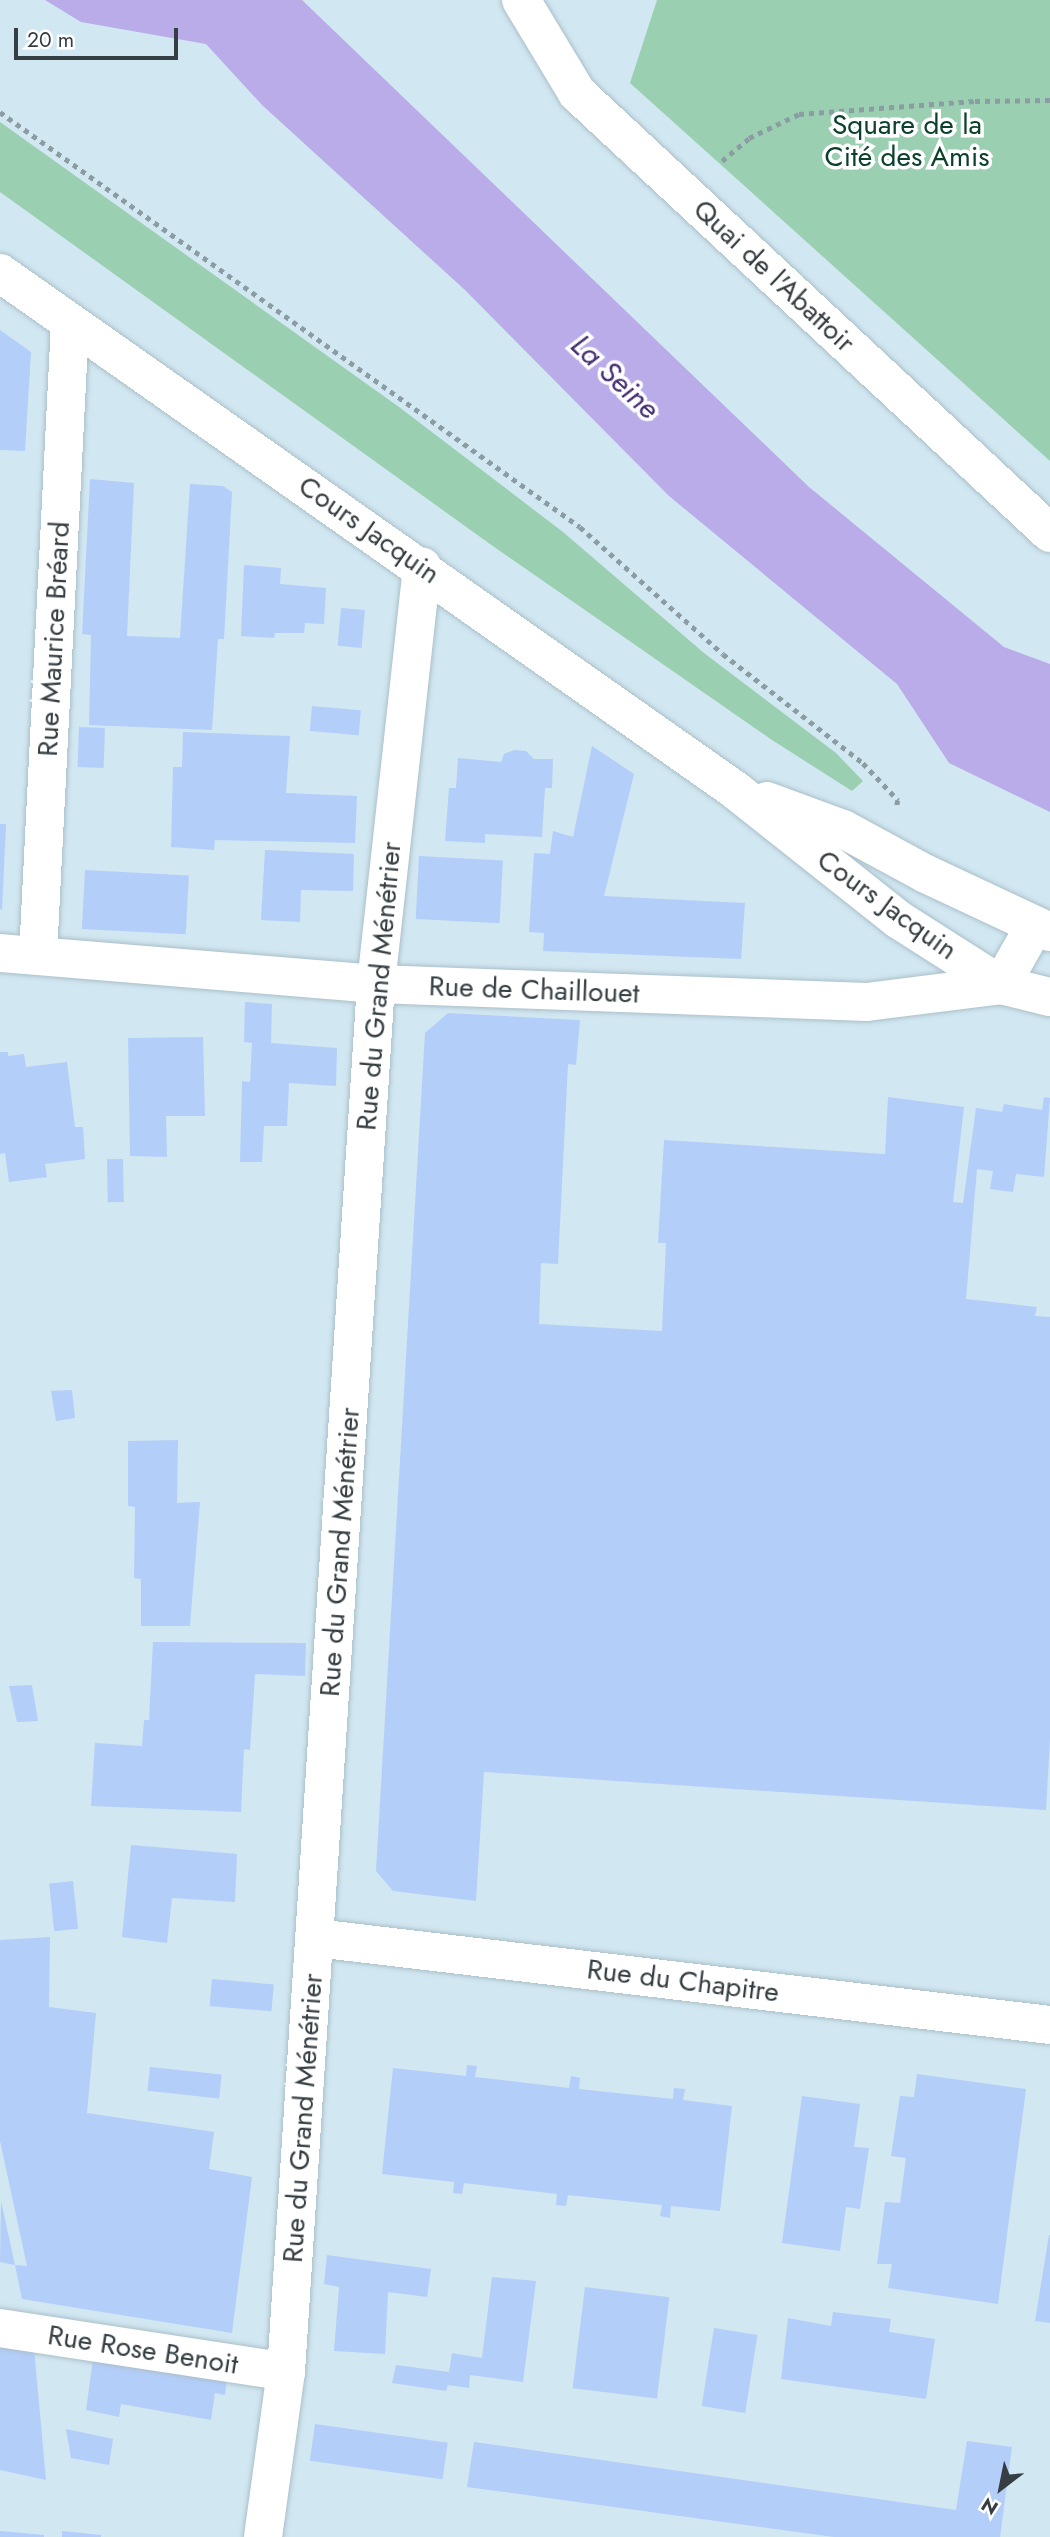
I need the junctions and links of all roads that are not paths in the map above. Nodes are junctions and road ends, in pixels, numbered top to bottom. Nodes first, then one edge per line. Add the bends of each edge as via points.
1 (521, 0) edge
2 (0, 273) edge
3 (70, 324) junction
4 (1050, 533) edge
5 (422, 567) junction
6 (735, 790) junction
7 (1042, 929) edge
8 (0, 953) edge
9 (38, 955) junction
10 (376, 984) junction
11 (1001, 985) junction
12 (1050, 997) edge
13 (316, 1938) junction
14 (1050, 2025) edge
15 (0, 2328) edge
16 (286, 2372) junction
17 (263, 2537) edge

1 - 4 street, Quai de l'Abattoir via 577,93
2 - 3 street, Cours Jacquin
3 - 5 street, Cours Jacquin
3 - 9 street, Rue Maurice Bréard
5 - 6 street, Cours Jacquin
5 - 10 street, Rue du Grand Ménétrier
6 - 7 street, Cours Jacquin via 843,829
6 - 11 street, Cours Jacquin via 899,920
7 - 11 street
8 - 9 street, Rue de Chaillouet
9 - 10 street, Rue de Chaillouet
10 - 11 street, Rue de Chaillouet via 867,1002
10 - 13 street, Rue du Grand Ménétrier
11 - 12 street, Cours Jacquin
13 - 14 street, Rue du Chapitre
13 - 16 street, Rue du Grand Ménétrier
15 - 16 street, Rue Rose Benoit
16 - 17 street, Rue du Grand Ménétrier

